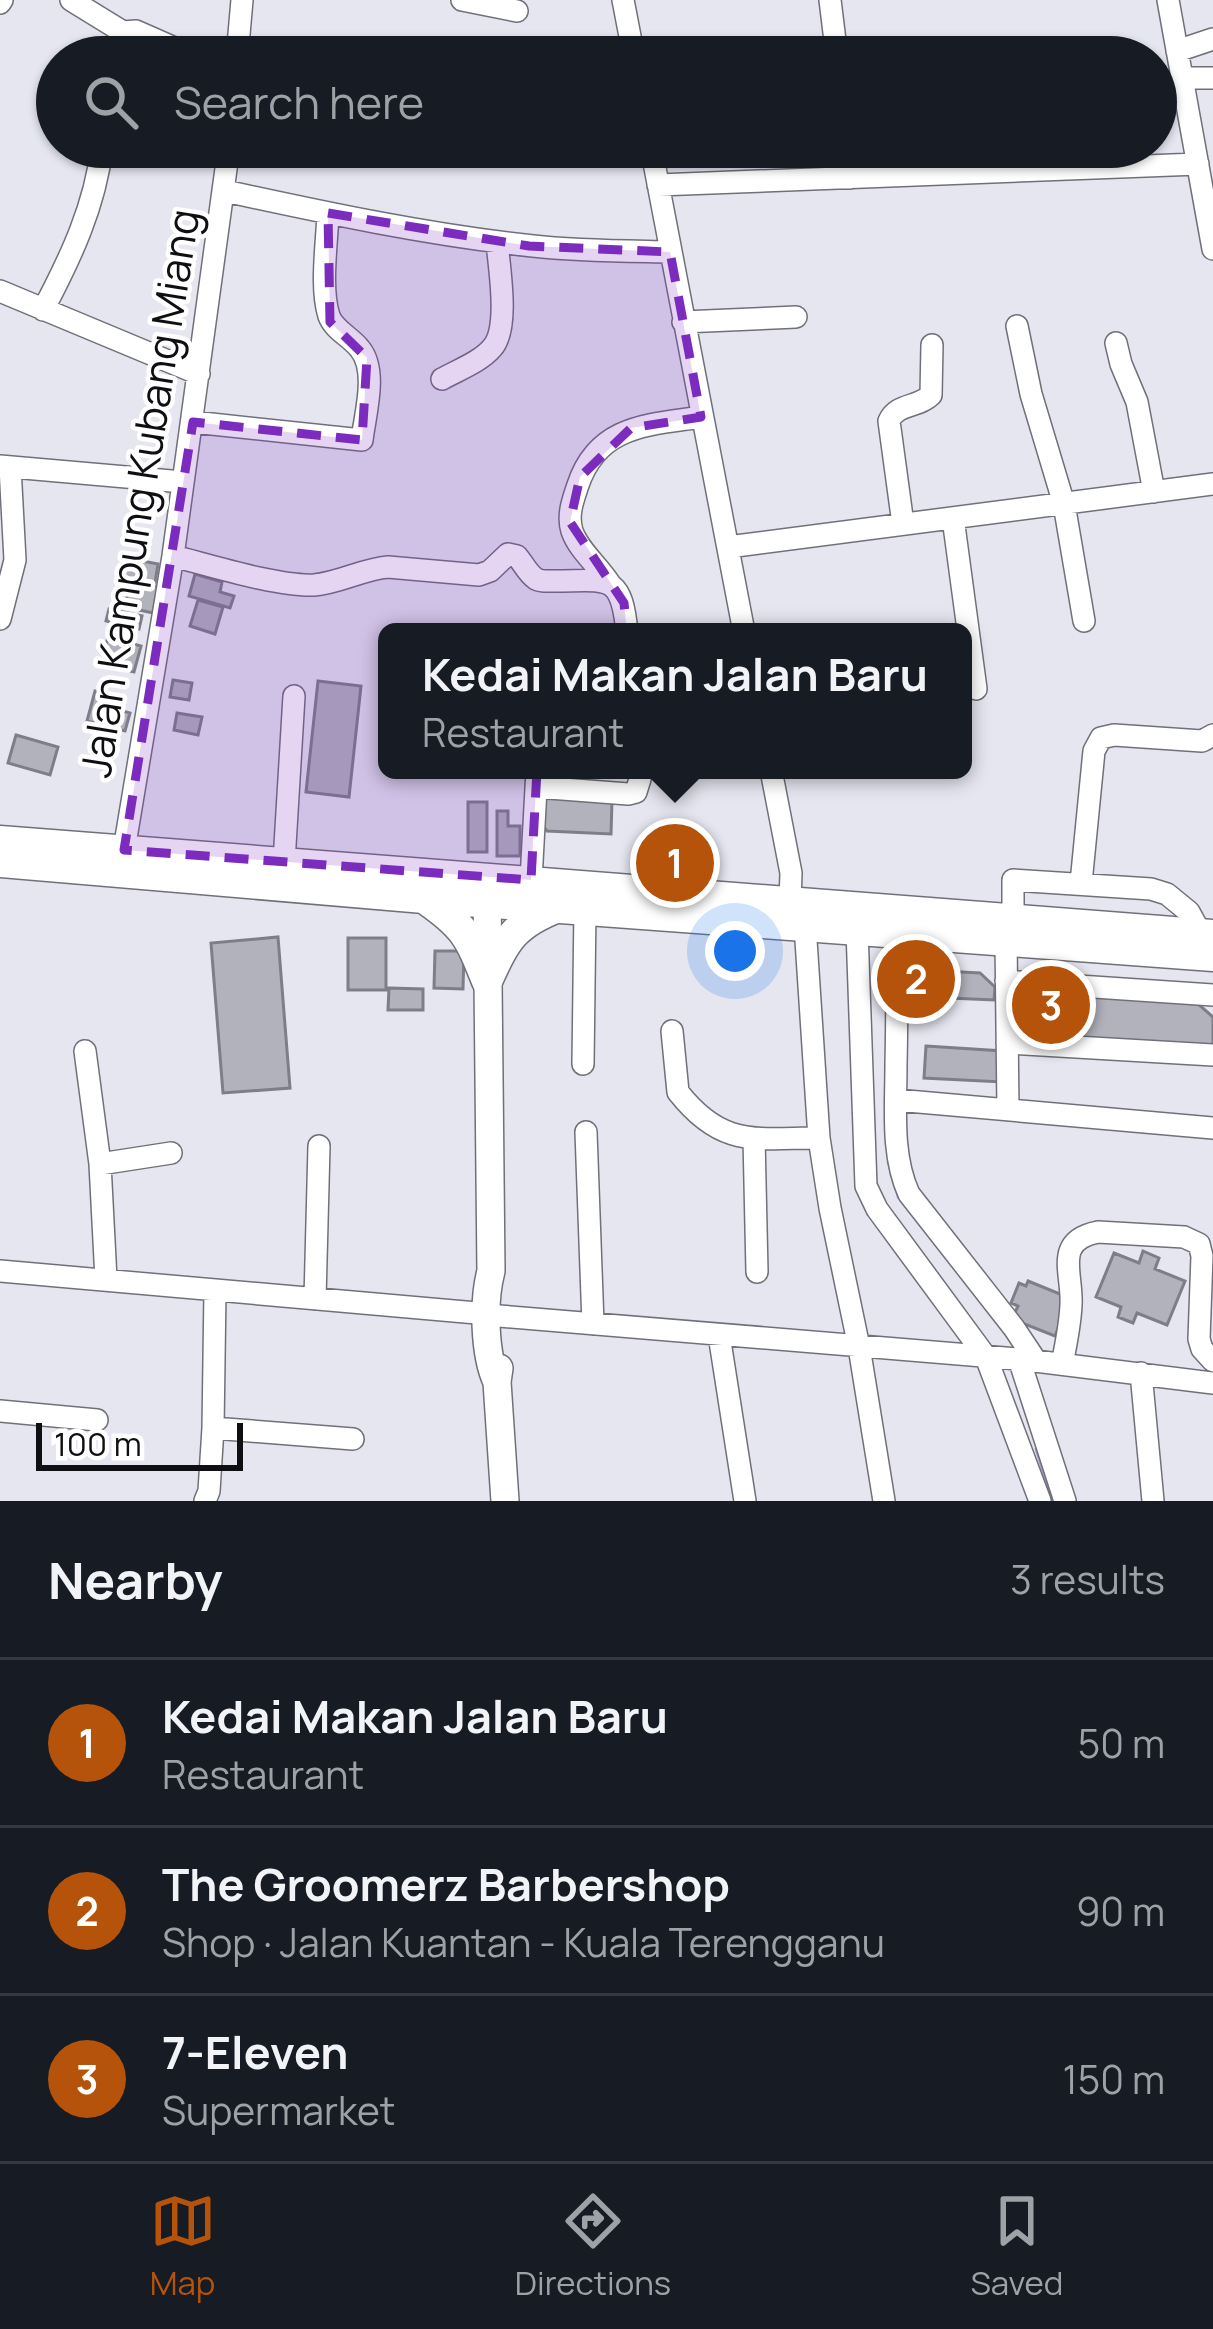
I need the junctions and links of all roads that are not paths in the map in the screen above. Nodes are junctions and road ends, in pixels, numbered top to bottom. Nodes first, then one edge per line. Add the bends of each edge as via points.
1 (71, 0) edge
2 (242, 0) edge
3 (462, 0) edge
4 (622, 0) edge
5 (830, 0) edge
6 (1168, 0) edge
7 (517, 11) dead end
8 (123, 32) junction
9 (120, 36) edge
10 (147, 36) edge
11 (239, 36) edge
12 (630, 36) edge
13 (834, 36) edge
14 (1174, 36) edge
15 (1213, 39) edge
16 (1177, 51) joint
17 (1181, 78) junction
18 (1213, 78) edge
19 (99, 168) edge
20 (227, 168) edge
21 (655, 168) edge
22 (849, 168) edge
23 (1203, 170) edge
24 (850, 178) junction
25 (658, 185) junction
26 (225, 191) junction
27 (328, 213) junction
28 (496, 242) junction
29 (1213, 250) edge
30 (670, 252) junction
31 (0, 291) edge
32 (43, 310) junction
33 (796, 317) dead end
34 (683, 322) junction
35 (1017, 326) dead end
36 (1116, 343) dead end
37 (932, 345) dead end
38 (200, 374) junction
39 (442, 380) dead end
40 (701, 417) junction
41 (193, 422) junction
42 (5, 466) edge
43 (183, 482) junction
44 (1213, 484) edge
45 (1154, 492) junction
46 (1064, 503) junction
47 (953, 518) junction
48 (903, 524) junction
49 (728, 547) junction
50 (173, 556) junction
51 (610, 584) junction
52 (1, 610) edge
53 (1084, 621) dead end
54 (626, 623) edge
55 (742, 623) edge
56 (967, 623) edge
57 (972, 659) edge
58 (976, 689) dead end
59 (294, 696) dead end
60 (1213, 735) edge
61 (537, 779) edge
62 (543, 779) edge
63 (640, 779) edge
64 (773, 779) edge
65 (0, 841) edge
66 (124, 850) junction
67 (0, 862) edge
68 (284, 862) junction
69 (531, 880) junction
70 (1081, 883) junction
71 (487, 890) junction
72 (424, 898) junction
73 (573, 907) junction
74 (797, 913) junction
75 (1009, 929) junction
76 (857, 930) junction
77 (897, 933) junction
78 (1209, 942) edge
79 (487, 981) junction
80 (1006, 981) junction
81 (1213, 995) edge
82 (672, 1030) dead end
83 (1007, 1043) junction
84 (86, 1051) dead end
85 (1213, 1055) edge
86 (583, 1064) dead end
87 (896, 1100) junction
88 (1008, 1110) junction
89 (1213, 1128) edge
90 (586, 1132) dead end
91 (754, 1138) junction
92 (819, 1138) junction
93 (319, 1146) dead end
94 (171, 1154) dead end
95 (100, 1164) junction
96 (0, 1271) edge
97 (757, 1272) dead end
98 (106, 1279) junction
99 (215, 1291) junction
100 (315, 1299) junction
101 (494, 1315) junction
102 (592, 1324) junction
103 (719, 1335) junction
104 (859, 1347) junction
105 (1010, 1359) junction
106 (1213, 1360) edge
107 (1062, 1364) junction
108 (1141, 1373) junction
109 (1213, 1383) edge
110 (0, 1411) edge
111 (97, 1420) dead end
112 (213, 1428) junction
113 (353, 1439) dead end
114 (205, 1501) edge
115 (505, 1501) edge
116 (745, 1501) edge
117 (884, 1501) edge
118 (1040, 1501) edge
119 (1065, 1501) edge
120 (1153, 1501) edge

1 - 8 street
2 - 11 street
3 - 7 street
4 - 12 street
5 - 13 street
6 - 14 street
8 - 9 street
8 - 10 street
15 - 16 street
16 - 17 street
17 - 18 street
17 - 23 street
19 - 32 street via 86,222
20 - 26 street, Jalan Kampung Kubang Miang
21 - 25 street
22 - 24 street
23 - 24 street
23 - 29 street
24 - 25 street
25 - 30 street
26 - 27 street
26 - 38 street, Jalan Kampung Kubang Miang
27 - 28 street
27 - 41 street via 330,322 367,358 362,440
28 - 30 street
28 - 39 street via 499,338
30 - 34 street
31 - 32 street
32 - 38 street
33 - 34 street
34 - 40 street
35 - 46 street
36 - 45 street
37 - 48 street via 931,395 889,421
38 - 41 street, Jalan Kampung Kubang Miang
40 - 49 street
40 - 51 street via 631,428 590,458 570,522
41 - 43 street, Jalan Kampung Kubang Miang
42 - 43 street
42 - 52 street via 15,560
43 - 50 street, Jalan Kampung Kubang Miang
44 - 45 street
45 - 46 street
46 - 47 street
46 - 53 street
47 - 48 street
47 - 56 street
48 - 49 street
49 - 55 street
50 - 51 street via 315,585 388,567 479,574 508,554 540,581
50 - 66 street, Jalan Kampung Kubang Miang
51 - 54 street
57 - 58 street
59 - 68 street
60 - 70 street via 1101,738
61 - 69 street
62 - 63 street via 628,794
64 - 74 street
65 - 66 highway
66 - 68 highway
67 - 72 highway
68 - 71 highway
69 - 71 highway
69 - 74 highway
70 - 75 street via 1013,880
70 - 78 street via 1167,894
71 - 72 highway
71 - 73 highway
71 - 79 main road
72 - 79 highway via 467,934
73 - 74 highway
73 - 79 highway via 535,916 512,933
73 - 86 street
74 - 75 highway
74 - 76 highway
74 - 92 street
75 - 77 highway
75 - 78 highway
75 - 80 street
76 - 77 highway
76 - 105 street via 866,1186
77 - 87 street
79 - 101 main road via 486,1290
80 - 81 street
80 - 83 street
82 - 91 street via 678,1092 717,1129
83 - 85 street
83 - 88 street
84 - 95 street
87 - 88 street
87 - 105 street via 898,1163 909,1195 1014,1328
88 - 89 street
90 - 102 street
91 - 92 street
91 - 97 street
92 - 104 street
93 - 100 street
94 - 95 street
95 - 98 street
96 - 98 street
98 - 99 street
99 - 100 street
99 - 112 street
100 - 101 street
101 - 102 street
101 - 115 main road via 489,1365
102 - 103 street
103 - 104 street
103 - 116 street
104 - 105 street
104 - 117 street
105 - 107 street
105 - 118 street
105 - 119 street
106 - 107 street via 1198,1339 1199,1244 1098,1232 1070,1251
107 - 108 street
108 - 109 street
108 - 120 street
110 - 111 street
112 - 113 street
112 - 114 street

